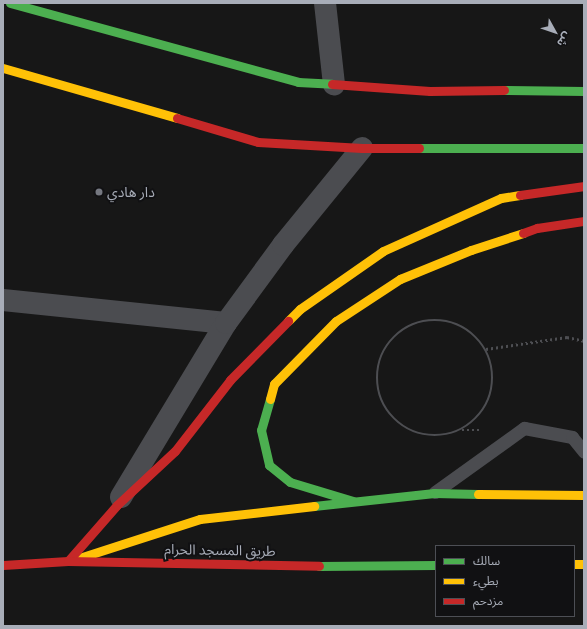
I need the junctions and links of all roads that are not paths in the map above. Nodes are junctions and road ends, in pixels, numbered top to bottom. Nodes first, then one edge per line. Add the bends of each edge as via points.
1 (10, 3) edge
2 (325, 3) edge
3 (3, 68) edge
4 (334, 85) junction
5 (584, 91) edge
6 (362, 148) junction
7 (584, 148) edge
8 (584, 186) edge
9 (584, 221) edge
10 (3, 300) edge
11 (226, 323) junction
12 (584, 452) edge
13 (434, 492) junction
14 (584, 495) edge
15 (353, 501) junction
16 (116, 505) junction
17 (68, 561) junction
18 (3, 565) edge
19 (435, 565) edge

1 - 4 street via 298,82
2 - 4 street
3 - 6 street via 258,142
4 - 5 street via 430,91
6 - 7 street
6 - 11 street via 283,245
8 - 16 street via 501,198 383,251 300,309 230,380 176,451
9 - 15 street via 537,228 471,250 400,279 336,321 274,384 261,430 269,465 290,482
10 - 11 street
11 - 16 street
12 - 13 lane via 572,436 524,428
13 - 14 street
13 - 15 street
15 - 17 street via 200,519
16 - 17 street
17 - 18 street, طريق المسجد الحرام
17 - 19 street, طريق المسجد الحرام via 332,566

